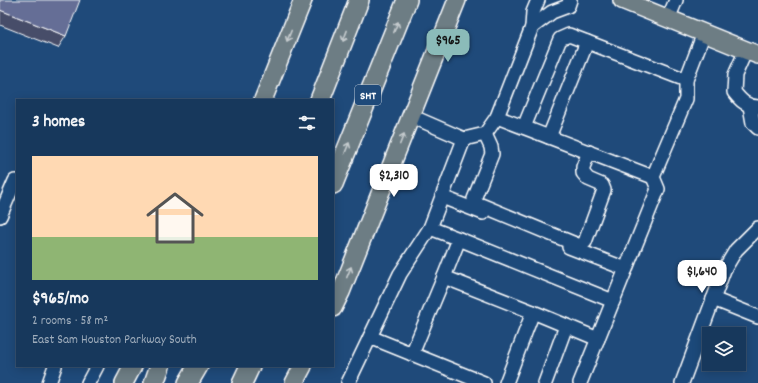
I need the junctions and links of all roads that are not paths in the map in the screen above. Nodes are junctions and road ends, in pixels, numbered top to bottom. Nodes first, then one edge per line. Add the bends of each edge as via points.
1 (303, 0) edge
2 (359, 0) edge
3 (538, 0) edge
4 (570, 0) edge
5 (624, 0) edge
6 (676, 0) edge
7 (405, 3) edge
8 (453, 5) edge
9 (668, 18) junction
10 (532, 27) junction
11 (704, 33) junction
12 (587, 42) junction
13 (752, 52) edge
14 (686, 80) junction
15 (263, 99) edge
16 (320, 99) edge
17 (754, 107) edge
18 (411, 116) junction
19 (497, 117) junction
20 (524, 127) junction
21 (758, 128) edge
22 (486, 134) junction
23 (549, 137) junction
24 (464, 139) junction
25 (589, 152) junction
26 (653, 177) junction
27 (16, 181) edge
28 (334, 181) edge
29 (442, 197) junction
30 (0, 216) edge
31 (430, 228) junction
32 (758, 228) edge
33 (459, 239) junction
34 (626, 269) junction
35 (444, 277) junction
36 (713, 299) junction
37 (613, 301) junction
38 (334, 306) edge
39 (533, 312) junction
40 (758, 317) edge
41 (566, 326) junction
42 (370, 337) junction
43 (598, 339) junction
44 (412, 354) junction
45 (55, 367) edge
46 (96, 367) edge
47 (132, 367) edge
48 (160, 367) edge
49 (197, 367) edge
50 (250, 367) edge
51 (302, 367) edge
52 (49, 383) edge
53 (88, 383) edge
54 (124, 383) edge
55 (154, 383) edge
56 (188, 383) edge
57 (242, 383) edge
58 (294, 383) edge
59 (350, 383) edge
60 (484, 383) edge
61 (506, 383) edge
62 (545, 383) edge
63 (580, 383) edge
64 (682, 383) edge

1 -> 15 main road
2 -> 16 highway
3 - 10 street via 533,12
4 - 10 street via 568,6 552,12
5 - 9 main road
6 - 9 street
28 -> 7 highway, SHT
8 - 18 main road
9 - 11 main road
10 - 19 street
11 - 13 main road
11 - 14 street
12 - 14 street
12 - 20 street via 570,35 560,39
12 - 23 street
13 - 17 street via 735,75 734,92 743,103
14 - 26 street via 686,98
17 - 21 street via 753,123
18 - 24 street
38 -> 18 main road
19 - 20 street
19 - 22 street
20 - 23 street
22 - 24 street
22 - 25 street via 492,154 474,199 476,203 580,246 585,242 604,190 602,185 588,179 583,173
23 - 25 street
24 - 29 street
25 - 26 street
26 - 34 street via 658,189
27 - 30 street
29 - 31 street
29 - 34 street
31 - 33 street
31 - 42 street via 400,274
32 - 36 street via 736,250 724,270
33 - 35 street
33 - 37 street
34 - 37 street
35 - 39 street
35 - 44 street
36 - 40 street
36 - 64 street
37 - 43 street
39 - 41 street
39 - 61 street
41 - 43 street
41 - 62 street
42 - 44 street
42 - 59 street
43 - 63 street
44 - 60 street
45 - 52 street
46 - 53 street
47 - 54 main road
48 - 55 highway
49 - 56 highway
50 - 57 highway
51 - 58 main road

